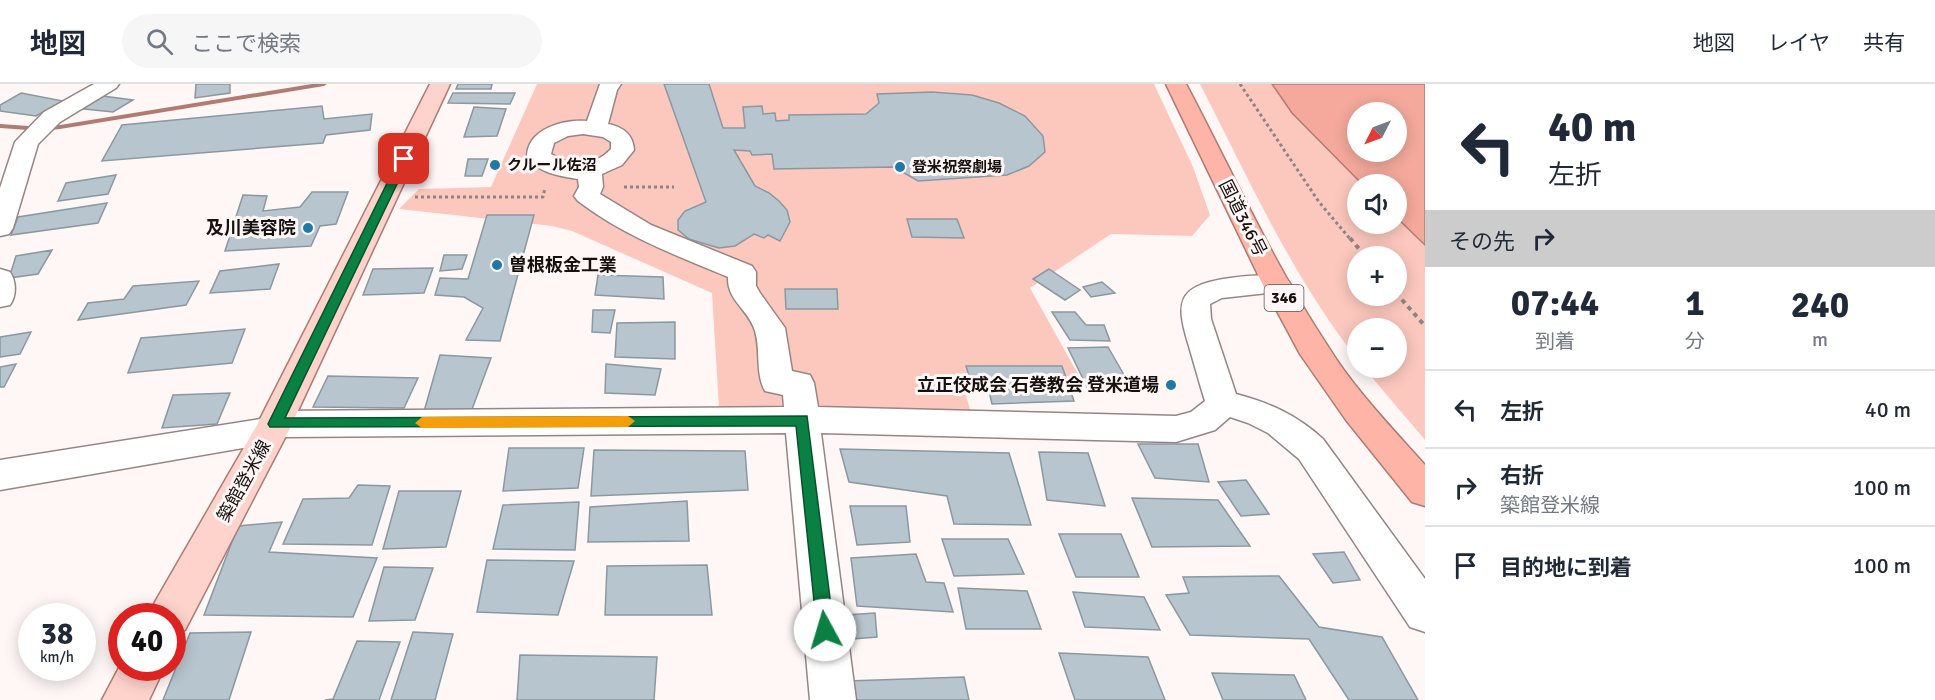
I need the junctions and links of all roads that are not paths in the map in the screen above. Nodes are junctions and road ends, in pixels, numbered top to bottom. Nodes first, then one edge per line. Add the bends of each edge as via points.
1 (109, 84) edge
2 (440, 84) edge
3 (611, 84) edge
4 (1176, 84) edge
5 (596, 127) junction
6 (590, 179) junction
7 (0, 228) edge
8 (0, 278) edge
9 (1276, 285) junction
10 (0, 298) edge
11 (1222, 403) junction
12 (802, 420) junction
13 (274, 427) junction
14 (0, 475) edge
15 (1425, 491) edge
16 (177, 603) edge
17 (1425, 613) edge
18 (135, 681) edge
19 (124, 700) edge
20 (833, 700) edge

1 - 7 street via 40,129 27,142
2 - 13 main road, 築館登米線
3 - 5 street
4 - 9 highway, 国道346号 / 346
5 - 6 street via 618,135 624,149
5 - 6 street via 557,132 540,143 538,150 539,157 556,168
6 - 12 street via 587,196 643,232 742,272 746,296 770,328 777,383 798,383
8 - 10 street
9 - 11 street via 1220,289 1198,299 1196,319
9 - 15 highway, 国道346号 / 346 via 1316,354
11 - 12 street via 1212,417 1176,429
11 - 17 street via 1270,416 1311,449
12 - 13 street
12 - 20 street
13 - 14 street
13 - 16 main road, 築館登米線
18 - 19 main road

